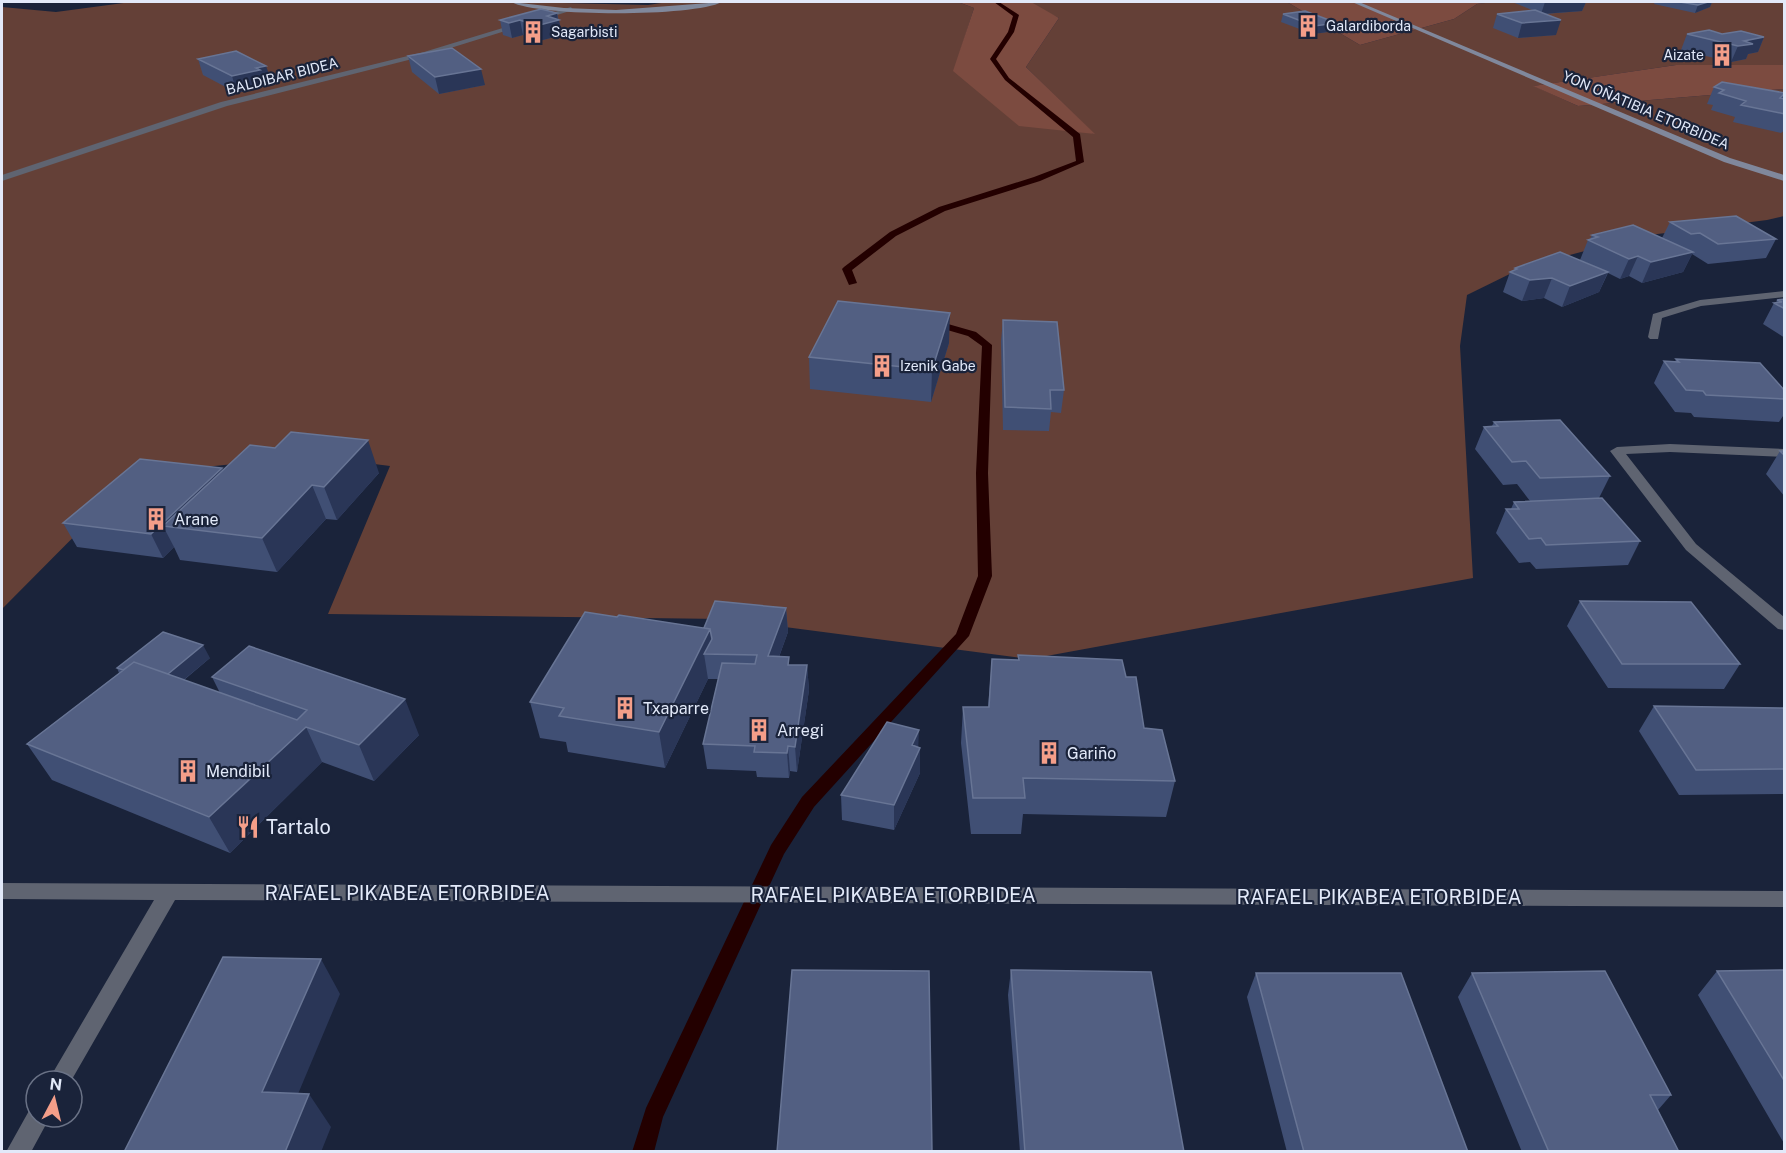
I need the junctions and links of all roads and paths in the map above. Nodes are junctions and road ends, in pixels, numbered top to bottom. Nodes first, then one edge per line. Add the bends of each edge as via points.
1 (514, 2) edge
2 (719, 2) edge
3 (1355, 2) edge
4 (572, 9) junction
5 (1785, 177) edge
6 (2, 178) edge
7 (1785, 294) edge
8 (1654, 337) dead end
9 (1785, 453) edge
10 (1785, 625) edge
11 (2, 891) edge
12 (169, 892) junction
13 (1785, 899) edge
14 (66, 1069) edge
15 (31, 1129) edge
16 (18, 1152) edge

1 - 4 main road
2 - 4 main road via 666,9
3 - 5 main road, YON OÑATIBIA ETORBIDEA via 1728,160
4 - 6 street, BALDIBAR BIDEA via 426,54 214,108
7 - 8 street via 1700,303 1657,316
9 - 10 street via 1670,447 1617,451 1691,547
11 - 12 street, RAFAEL PIKABEA ETORBIDEA
12 - 13 street, RAFAEL PIKABEA ETORBIDEA
12 - 14 street
15 - 16 street

